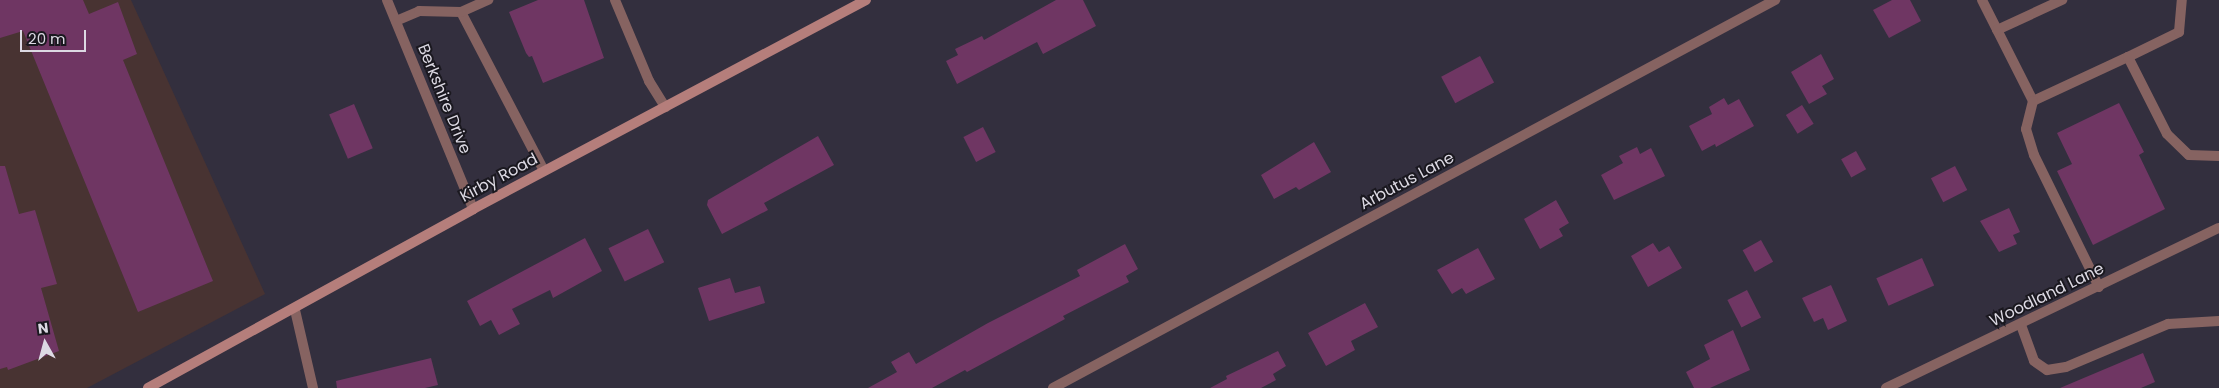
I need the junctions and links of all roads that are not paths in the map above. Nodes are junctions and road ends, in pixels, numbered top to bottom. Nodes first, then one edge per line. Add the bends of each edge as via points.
1 (387, 0) edge
2 (488, 0) edge
3 (614, 0) edge
4 (866, 0) edge
5 (1775, 0) edge
6 (1982, 0) edge
7 (2062, 0) edge
8 (2182, 0) edge
9 (461, 12) junction
10 (396, 21) junction
11 (1997, 30) junction
12 (2128, 57) junction
13 (2033, 101) junction
14 (665, 107) junction
15 (2219, 156) edge
16 (544, 171) junction
17 (473, 209) junction
18 (2219, 228) edge
19 (2099, 287) junction
20 (294, 310) junction
21 (2219, 321) edge
22 (2021, 325) junction
23 (148, 388) edge
24 (313, 388) edge
25 (1053, 388) edge
26 (1886, 388) edge

1 - 10 street, Berkshire Drive
2 - 9 street
3 - 14 street via 649,81
4 - 14 main road, Kirby Road
5 - 25 street, Arbutus Lane
6 - 11 street
7 - 11 street
8 - 12 street via 2183,21 2179,32
9 - 10 street via 419,11
9 - 16 street
10 - 17 street, Berkshire Drive
11 - 13 street
12 - 13 street
12 - 15 street via 2167,134 2189,155
13 - 19 street via 2026,129 2034,155
14 - 16 main road, Kirby Road
16 - 17 main road, Kirby Road
17 - 20 main road, Kirby Road
18 - 19 street, Woodland Lane
19 - 22 street, Woodland Lane
20 - 23 main road, Kirby Road
20 - 24 street
21 - 22 street via 2168,324 2066,367 2047,370 2034,361
22 - 26 street, Woodland Lane

